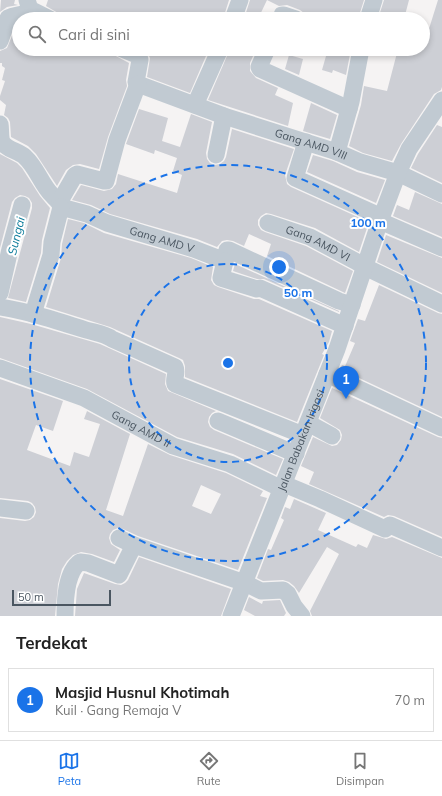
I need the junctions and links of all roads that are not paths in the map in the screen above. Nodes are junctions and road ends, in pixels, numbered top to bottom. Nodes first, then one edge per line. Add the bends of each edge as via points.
1 (240, 0) edge
2 (374, 0) edge
3 (28, 3) edge
4 (40, 12) edge
5 (236, 12) edge
6 (370, 12) edge
7 (12, 17) edge
8 (0, 41) edge
9 (139, 56) edge
10 (217, 56) edge
11 (264, 56) edge
12 (360, 56) edge
13 (138, 84) junction
14 (442, 100) edge
15 (195, 106) junction
16 (349, 109) junction
17 (224, 116) junction
18 (0, 124) edge
19 (306, 142) junction
20 (337, 152) junction
21 (216, 155) dead end
22 (398, 173) junction
23 (442, 194) edge
24 (60, 204) junction
25 (22, 205) dead end
26 (381, 219) junction
27 (268, 223) dead end
28 (442, 248) edge
29 (225, 261) junction
30 (365, 267) junction
31 (0, 293) edge
32 (442, 304) edge
33 (352, 305) junction
34 (0, 307) edge
35 (33, 314) junction
36 (345, 326) junction
37 (0, 368) edge
38 (326, 374) junction
39 (218, 421) dead end
40 (442, 428) edge
41 (306, 429) junction
42 (332, 436) dead end
43 (296, 454) junction
44 (283, 487) junction
45 (0, 508) edge
46 (26, 511) dead end
47 (442, 548) edge
48 (245, 583) junction
49 (65, 616) edge
50 (231, 616) edge
51 (302, 616) edge

1 - 5 street
2 - 6 street
3 - 4 street
7 - 8 street via 8,18
9 - 13 street via 136,82
10 - 15 street
11 - 16 street via 260,68
12 - 16 street
13 - 15 street, Gang AMD VIII
13 - 24 street via 117,140 106,181 77,174
14 - 22 street, Jalan Babakan Irigasi via 409,149
15 - 17 street, Gang AMD VIII
16 - 20 street
17 - 19 street, Gang AMD VIII
17 - 21 street
18 - 24 street, Gang AMD V via 2,141 25,157
19 - 20 street, Gang AMD VIII
19 - 26 street via 295,178
20 - 22 street, Gang AMD VIII
22 - 23 street, Gang AMD VIII
22 - 26 street, Jalan Babakan Irigasi
24 - 29 street, Gang AMD V via 107,223
24 - 35 street via 51,255
25 - 31 street
26 - 28 street
26 - 30 street, Jalan Babakan Irigasi
27 - 30 street, Gang AMD VI via 310,237
29 - 33 street via 229,250
29 - 36 street via 220,278 260,288
30 - 32 street, Gang AMD VI
30 - 33 street, Jalan Babakan Irigasi
33 - 36 street, Jalan Babakan Irigasi
34 - 35 street
35 - 41 street via 108,336 175,367 176,384
36 - 38 street, Jalan Babakan Irigasi
37 - 44 street, Gang AMD II via 84,398 173,446 230,464
38 - 40 street
38 - 41 street, Jalan Babakan Irigasi
39 - 43 street
41 - 42 street
41 - 43 street, Jalan Babakan Irigasi
43 - 44 street, Jalan Babakan Irigasi
44 - 47 street, Gang AMD II via 320,499 385,529 390,526
44 - 48 street, Jalan Babakan Irigasi
45 - 46 street
48 - 49 street via 127,541 119,575 88,563 76,564 65,597
48 - 50 street, Jalan Babakan Irigasi
48 - 51 street via 261,591 283,590

